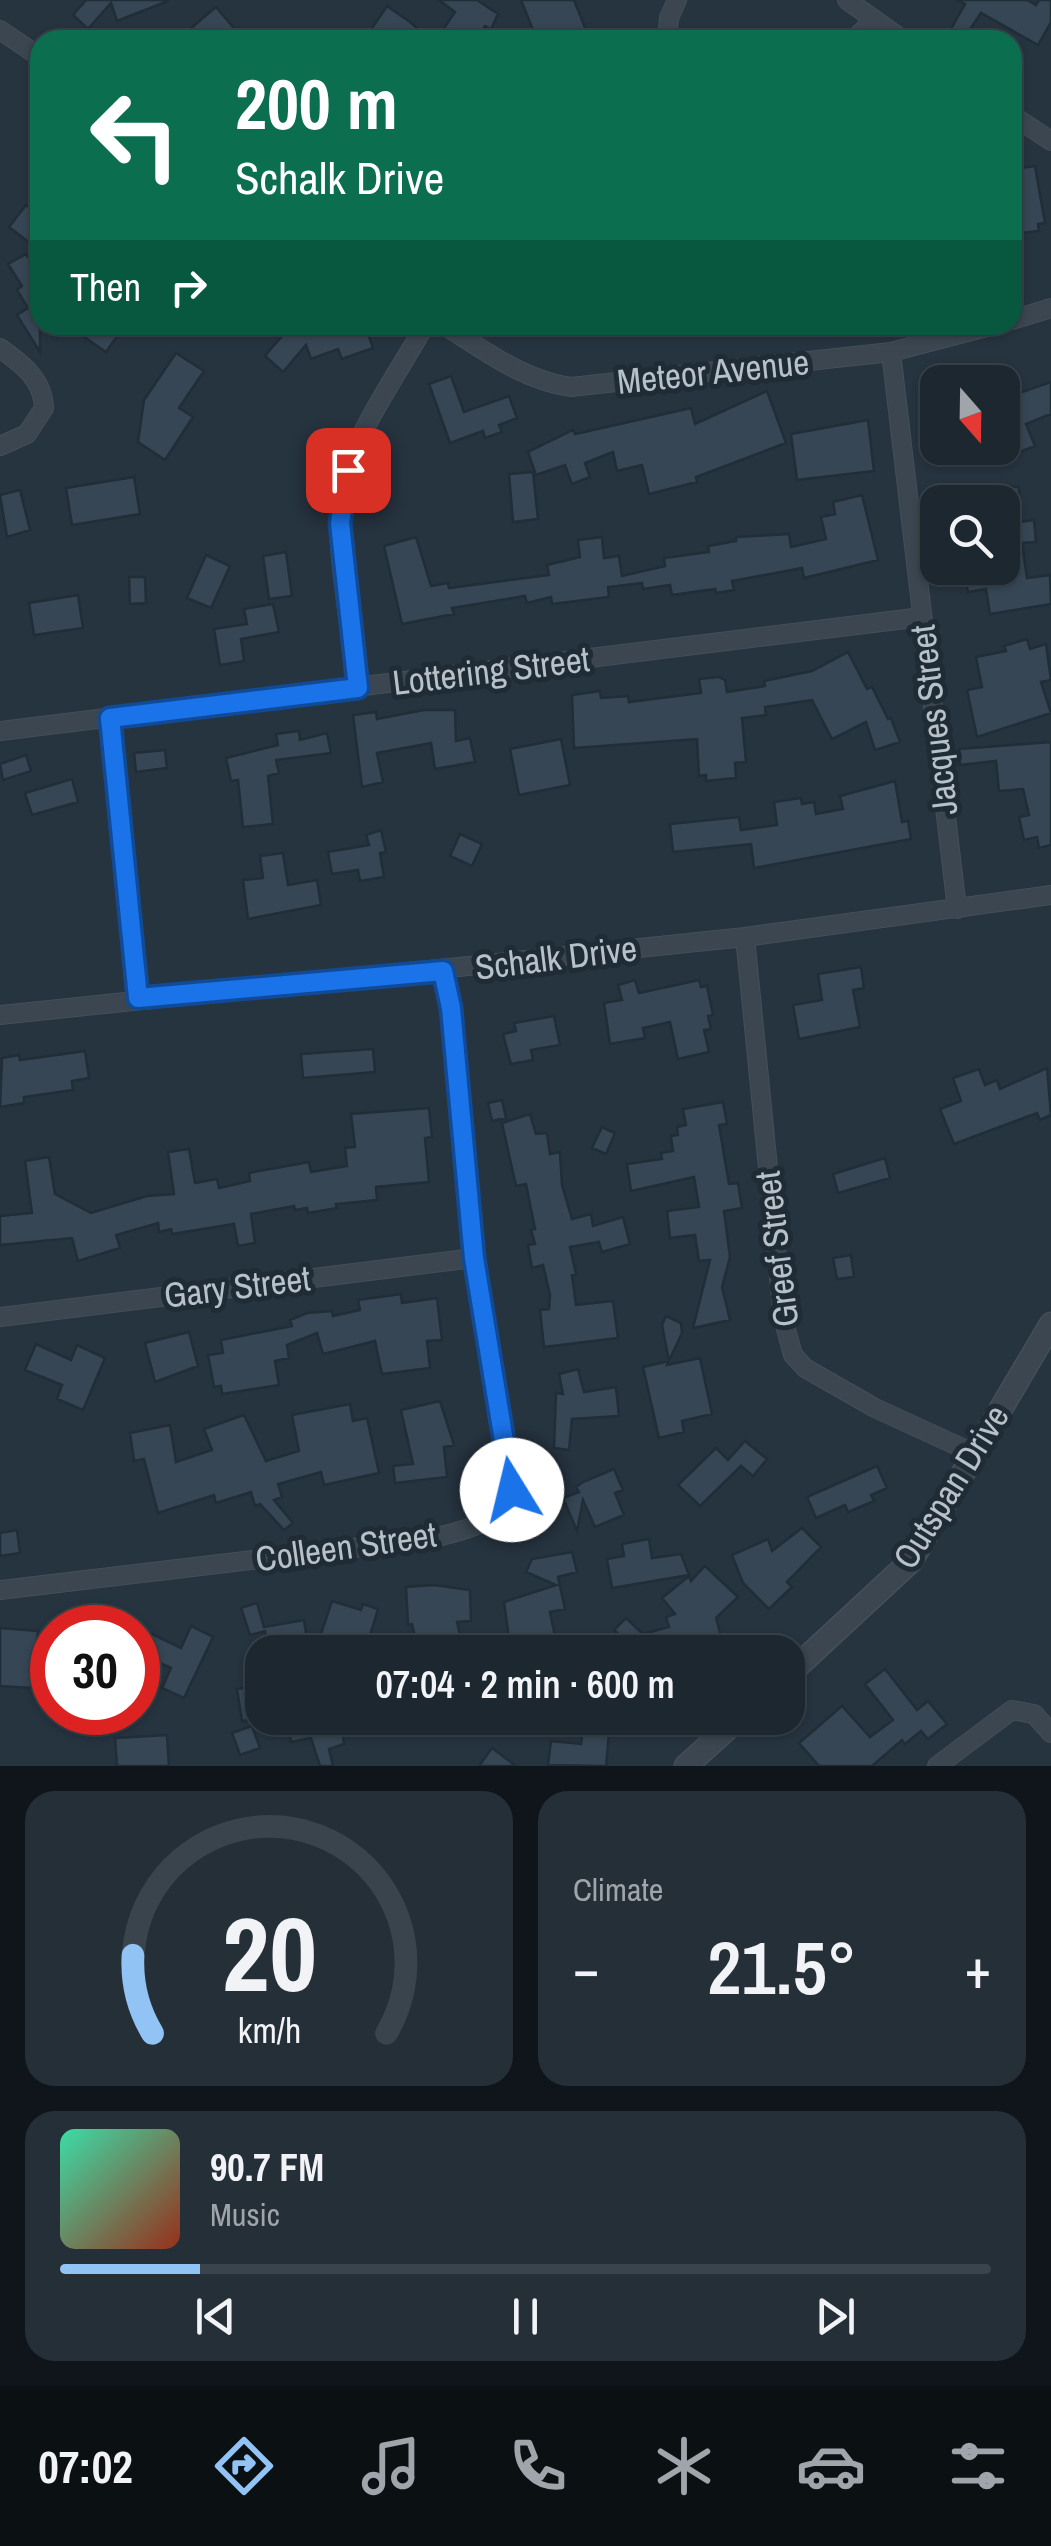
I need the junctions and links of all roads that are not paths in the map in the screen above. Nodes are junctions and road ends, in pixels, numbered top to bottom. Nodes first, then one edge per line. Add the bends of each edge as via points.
1 (677, 0) edge
2 (847, 0) edge
3 (874, 20) junction
4 (0, 30) edge
5 (667, 30) edge
6 (864, 30) edge
7 (888, 30) edge
8 (30, 50) edge
9 (1022, 121) edge
10 (1051, 141) edge
11 (1051, 308) edge
12 (1022, 317) edge
13 (420, 335) edge
14 (460, 335) edge
15 (956, 335) edge
16 (0, 348) edge
17 (891, 352) junction
18 (0, 446) edge
19 (922, 616) junction
20 (358, 688) junction
21 (110, 718) junction
22 (0, 730) edge
23 (1051, 895) edge
24 (957, 908) junction
25 (745, 938) junction
26 (443, 971) junction
27 (138, 998) junction
28 (0, 1015) edge
29 (474, 1258) junction
30 (0, 1317) edge
31 (1051, 1324) edge
32 (973, 1454) junction
33 (0, 1590) edge
34 (805, 1659) edge
35 (1051, 1734) edge
36 (721, 1735) edge
37 (686, 1766) edge
38 (937, 1766) edge

1 - 5 street
2 - 3 street
3 - 6 street
3 - 7 street
4 - 8 street
9 - 10 street
11 - 12 street
13 - 20 street via 342,486
14 - 17 street, Meteor Avenue via 546,384 571,388
15 - 17 street, Meteor Avenue
16 - 18 street via 32,375 44,408 28,434
17 - 19 street, Jacques Street
19 - 20 street, Lottering Street
19 - 24 street, Jacques Street
20 - 21 street, Lottering Street
21 - 22 street, Lottering Street
21 - 27 street
23 - 24 street, Schalk Drive
24 - 25 street, Schalk Drive
25 - 26 street, Schalk Drive
25 - 32 street, Greef Street via 785,1337 793,1355 818,1376
26 - 27 street, Schalk Drive
26 - 29 street, Colleen Street
27 - 28 street, Schalk Drive
29 - 30 street, Gary Street
29 - 33 street, Colleen Street via 512,1490 497,1513 428,1539
31 - 32 street, Outspan Drive
32 - 34 street, Outspan Drive via 911,1562
35 - 38 street via 1034,1714 1012,1710
36 - 37 street

